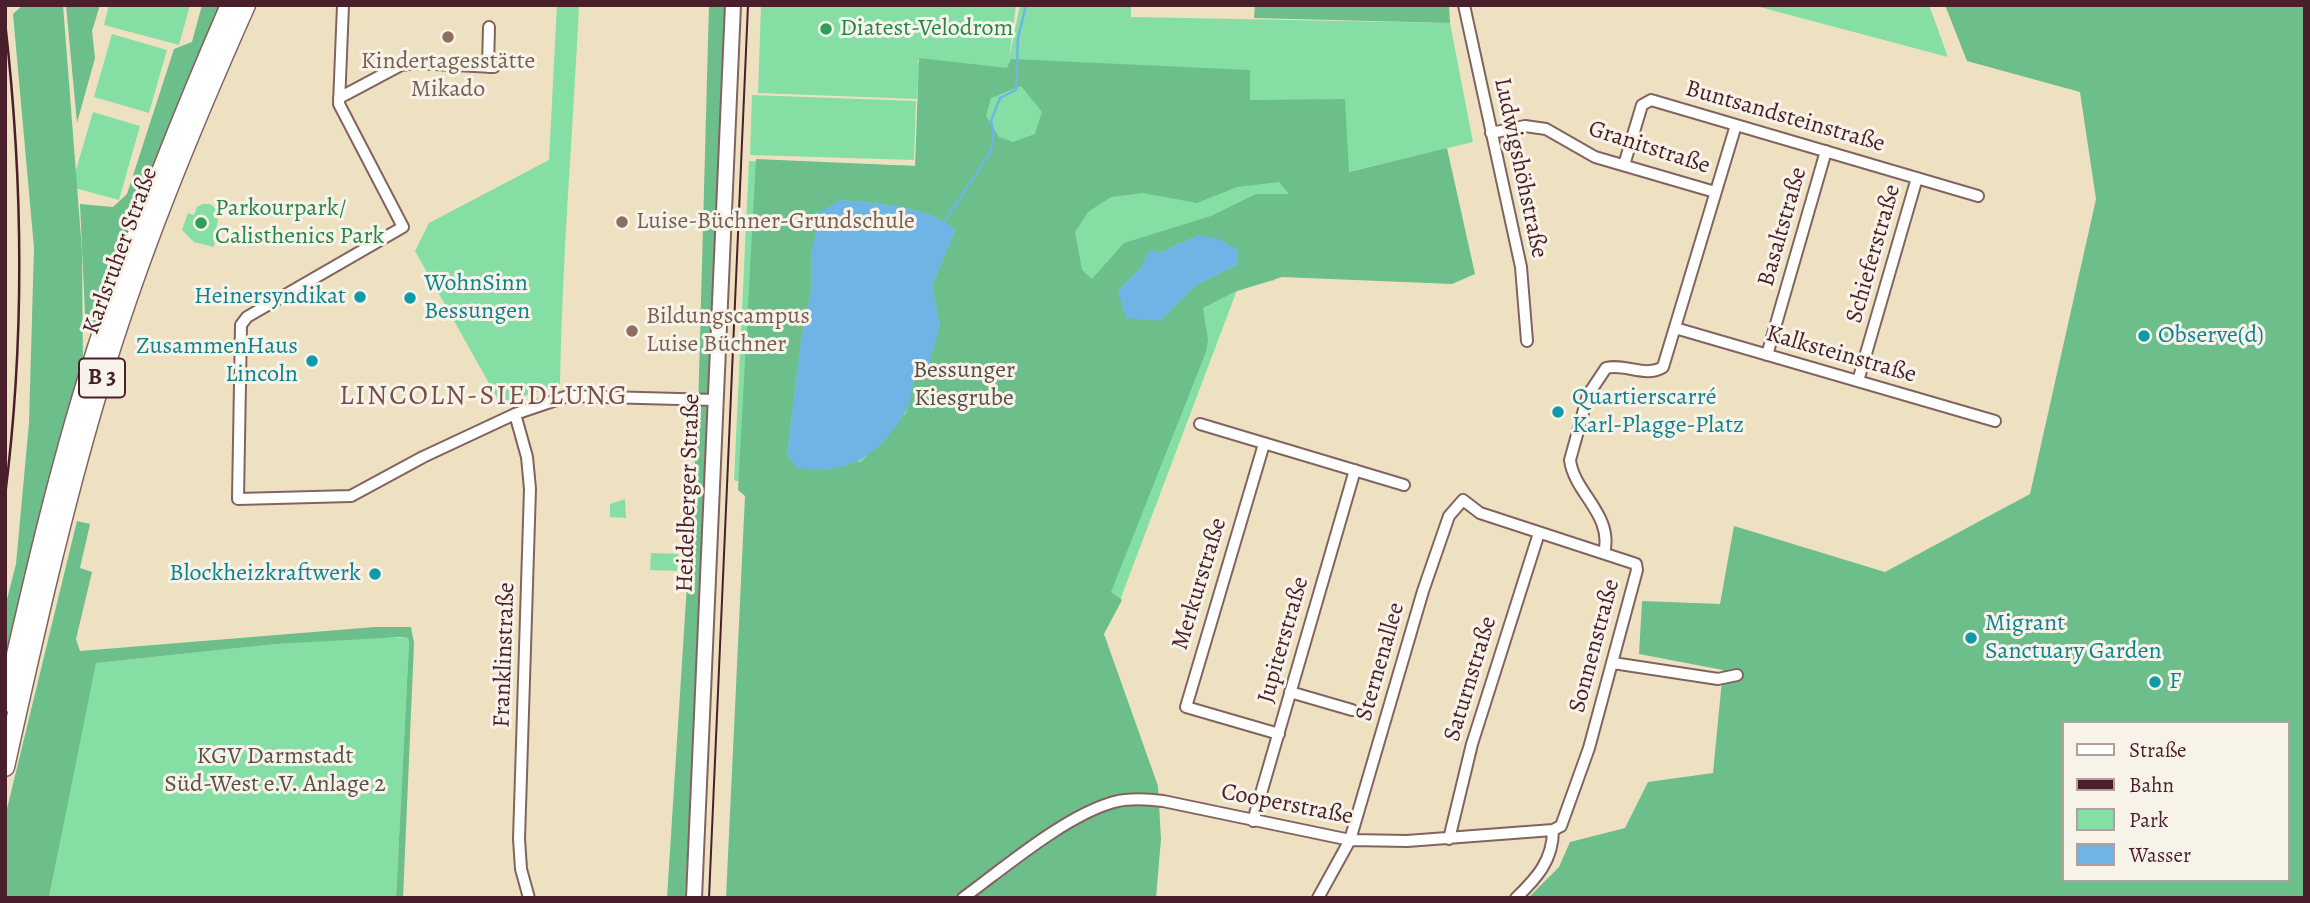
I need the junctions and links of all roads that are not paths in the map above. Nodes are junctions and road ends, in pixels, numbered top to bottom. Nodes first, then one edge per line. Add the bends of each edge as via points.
1 (230, 5) edge
2 (246, 5) edge
3 (343, 5) edge
4 (733, 5) edge
5 (1464, 5) edge
6 (489, 27) dead end
7 (339, 98) junction
8 (1735, 125) junction
9 (1490, 133) junction
10 (1826, 151) junction
11 (1624, 165) junction
12 (1917, 178) junction
13 (1715, 192) junction
14 (1978, 196) dead end
15 (1675, 328) junction
16 (1527, 341) dead end
17 (1767, 355) junction
18 (1858, 381) junction
19 (715, 400) junction
20 (515, 414) junction
21 (1995, 421) dead end
22 (1200, 424) dead end
23 (1264, 444) junction
24 (1355, 470) junction
25 (1404, 485) dead end
26 (1464, 500) joint
27 (1539, 533) junction
28 (1604, 553) junction
29 (1613, 663) junction
30 (1737, 675) dead end
31 (1290, 692) junction
32 (5, 703) edge
33 (1352, 710) dead end
34 (1279, 734) junction
35 (5, 767) edge
36 (1253, 821) junction
37 (1553, 830) junction
38 (1448, 839) junction
39 (1350, 841) junction
40 (529, 898) edge
41 (694, 898) edge
42 (963, 898) edge
43 (1318, 898) edge
44 (1516, 898) edge

1 - 32 main road, Karlsruher Straße / B 3 via 174,134 102,334 42,545
2 - 35 main road, Karlsruher Straße / B 3 via 159,213 99,389
3 - 7 street
4 - 19 street, Heidelberger Straße
5 - 9 street, Ludwigshöhstraße
6 - 7 street via 491,67 401,65
7 - 20 street via 403,227 247,317 241,325 238,499 351,496
8 - 10 street, Buntsandsteinstraße
8 - 11 street, Buntsandsteinstraße via 1645,100
8 - 13 street
9 - 11 street, Granitstraße via 1525,126 1546,129 1585,153
9 - 16 street, Ludwigshöhstraße via 1521,267
10 - 12 street, Buntsandsteinstraße
10 - 17 street, Basaltstraße
11 - 13 street, Granitstraße
12 - 14 street, Buntsandsteinstraße
12 - 18 street, Schieferstraße
13 - 15 street
15 - 17 street, Kalksteinstraße
15 - 28 street via 1663,367 1650,371 1626,366 1606,369 1588,395 1570,460 1603,526
17 - 18 street, Kalksteinstraße
18 - 21 street, Kalksteinstraße
19 - 20 street via 568,396
19 - 41 street, Heidelberger Straße
20 - 40 street, Franklinstraße via 527,457 531,500 519,839
22 - 23 street
23 - 24 street
23 - 34 street, Merkurstraße via 1185,707
24 - 25 street
24 - 31 street, Jupiterstraße
26 - 27 street, Sonnenstraße via 1480,513
26 - 39 street, Sternenallee via 1449,516 1423,591
27 - 28 street, Sonnenstraße
27 - 38 street, Saturnstraße via 1472,744
28 - 29 street, Sonnenstraße via 1632,561 1637,569
29 - 30 street via 1718,679
29 - 37 street, Sonnenstraße via 1567,814
31 - 33 street
31 - 34 street, Jupiterstraße
34 - 36 street, Jupiterstraße
36 - 39 street, Cooperstraße
36 - 42 street, Cooperstraße via 1163,801 1114,802 1031,848
37 - 38 street, Cooperstraße
37 - 44 street via 1542,873
38 - 39 street, Cooperstraße
39 - 43 street, Sternenallee

